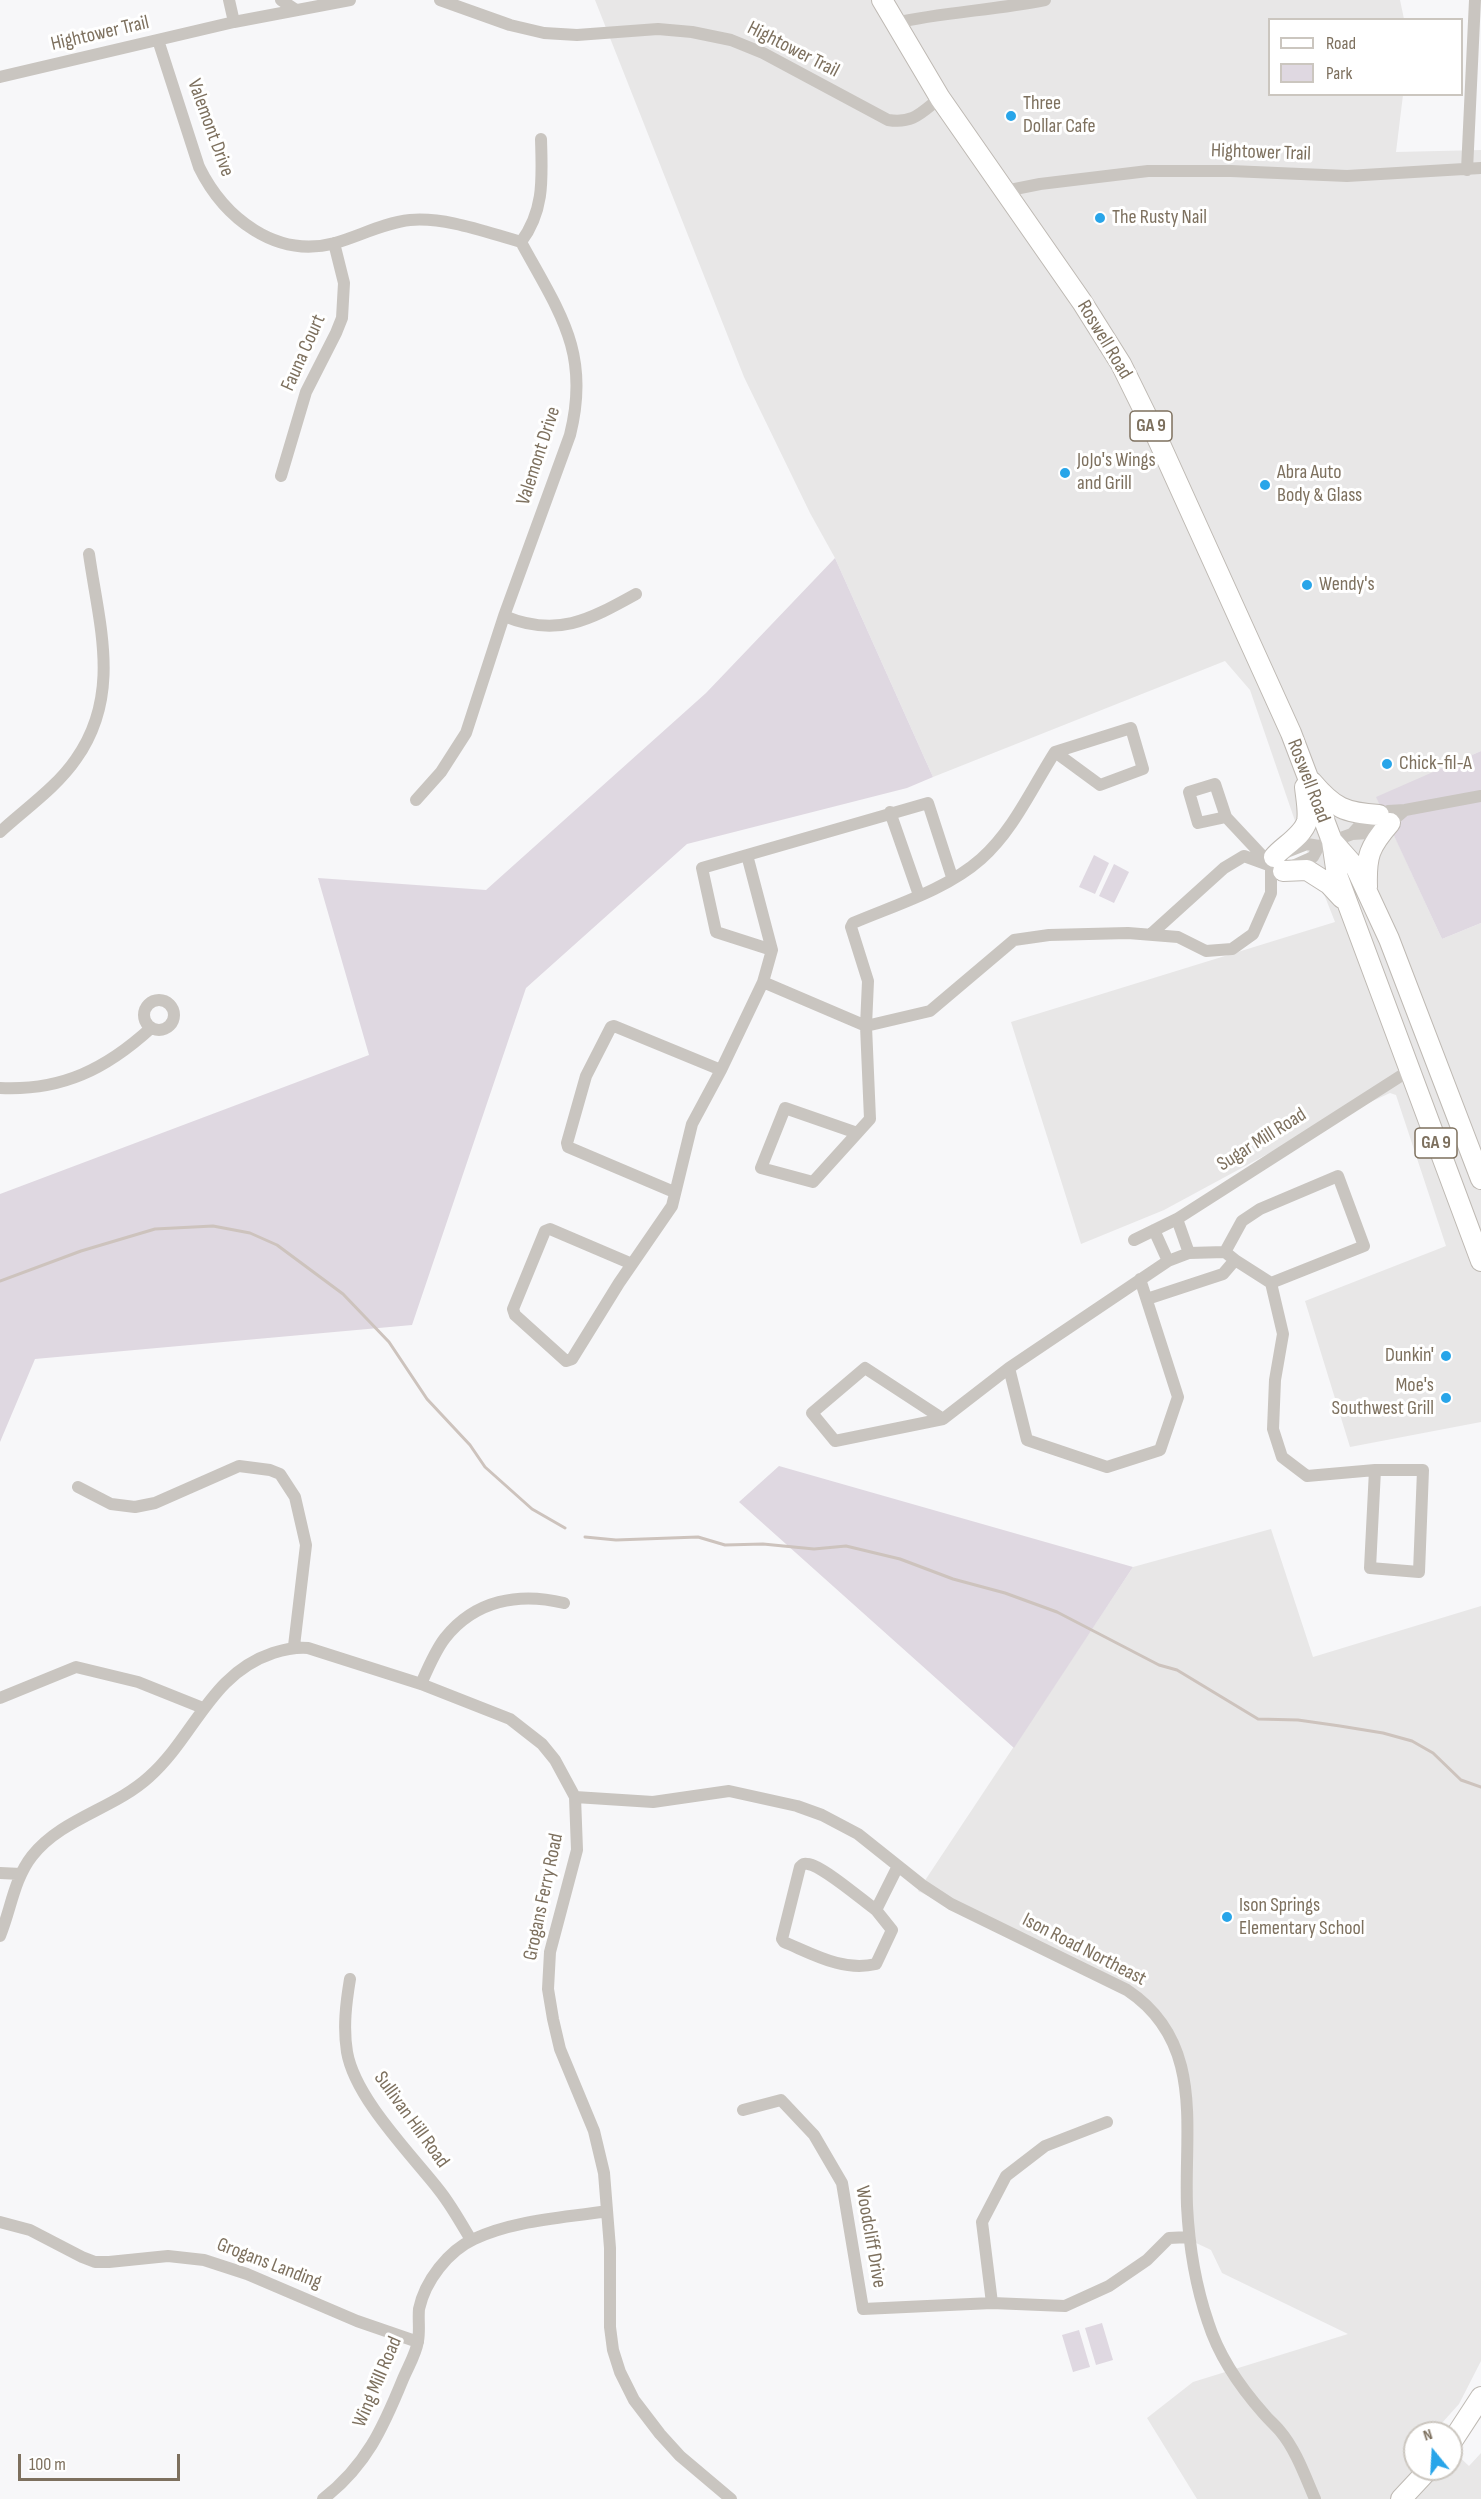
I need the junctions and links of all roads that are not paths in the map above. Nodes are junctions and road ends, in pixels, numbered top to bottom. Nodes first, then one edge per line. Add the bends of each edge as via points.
1 (229, 0) edge
2 (281, 0) edge
3 (350, 0) edge
4 (440, 0) edge
5 (882, 0) edge
6 (1045, 0) edge
7 (1475, 0) edge
8 (296, 10) junction
9 (234, 22) junction
10 (894, 23) junction
11 (158, 40) junction
12 (0, 77) edge
13 (940, 98) junction
14 (541, 139) dead end
15 (1481, 168) edge
16 (1467, 170) junction
17 (1005, 191) junction
18 (521, 242) junction
19 (334, 243) junction
20 (280, 477) dead end
21 (89, 554) dead end
22 (636, 594) dead end
23 (504, 616) junction
24 (1055, 752) junction
25 (1305, 773) junction
26 (1481, 796) edge
27 (416, 800) dead end
28 (890, 812) junction
29 (1226, 817) dead end
30 (1384, 819) junction
31 (0, 832) edge
32 (1325, 844) junction
33 (747, 855) junction
34 (1276, 864) junction
35 (952, 878) junction
36 (1367, 893) junction
37 (919, 895) junction
38 (1348, 905) junction
39 (1151, 934) junction
40 (772, 950) junction
41 (763, 982) junction
42 (866, 1026) junction
43 (151, 1028) dead end
44 (721, 1070) junction
45 (1410, 1070) junction
46 (0, 1089) edge
47 (857, 1133) junction
48 (1481, 1179) edge
49 (674, 1192) junction
50 (1177, 1219) junction
51 (1154, 1230) junction
52 (1134, 1240) dead end
53 (1225, 1252) junction
54 (1190, 1253) junction
55 (1235, 1260) junction
56 (1481, 1261) edge
57 (1168, 1262) junction
58 (632, 1264) junction
59 (1140, 1279) junction
60 (1271, 1283) junction
61 (1147, 1299) junction
62 (1009, 1368) junction
63 (943, 1419) junction
64 (1375, 1470) junction
65 (78, 1487) dead end
66 (564, 1603) dead end
67 (294, 1646) junction
68 (422, 1684) junction
69 (0, 1698) edge
70 (203, 1708) junction
71 (575, 1797) junction
72 (898, 1866) junction
73 (0, 1873) edge
74 (21, 1874) junction
75 (876, 1910) junction
76 (0, 1936) edge
77 (350, 1979) dead end
78 (743, 2110) dead end
79 (1107, 2122) dead end
80 (608, 2211) junction
81 (0, 2222) edge
82 (1189, 2237) junction
83 (471, 2240) junction
84 (992, 2302) junction
85 (418, 2342) junction
86 (1481, 2397) edge
87 (1463, 2425) edge
88 (1418, 2481) edge
89 (323, 2499) edge
90 (731, 2499) edge
91 (1315, 2499) edge
92 (1401, 2499) edge

1 - 9 street
2 - 8 street
3 - 8 street, Hightower Trail
4 - 13 street, Hightower Trail via 544,33 577,35 658,29 731,40 763,52 888,120 902,122 914,118
5 - 10 main road, Roswell Road / GA 9
6 - 10 street
7 - 16 street
8 - 9 street, Hightower Trail
9 - 11 street, Hightower Trail
10 - 13 main road, Roswell Road / GA 9
11 - 12 street, Hightower Trail
11 - 19 street, Valemont Drive via 199,167 220,203 244,224 272,238 302,245
13 - 17 main road, Roswell Road / GA 9
14 - 18 street via 540,206
15 - 16 street, Hightower Trail
16 - 17 street, Hightower Trail via 1347,176 1148,171
17 - 25 main road, Roswell Road / GA 9 via 1082,302 1124,372 1291,733
18 - 19 street, Valemont Drive via 429,220 388,224
18 - 23 street, Valemont Drive via 565,322 575,354 578,389 570,435
19 - 20 street, Fauna Court via 344,283 342,318 306,392
21 - 31 street via 104,653 100,711 76,760
22 - 23 street via 592,618 567,626 534,626
23 - 27 street, Valemont Drive via 466,733 441,772
24 - 24 street via 1100,784 1143,769 1131,728
24 - 35 street via 1002,836 980,860
25 - 30 main road via 1323,795 1342,809
25 - 32 main road, Roswell Road / GA 9
25 - 34 main road via 1307,822 1282,847
26 - 30 street via 1406,810
28 - 33 street
28 - 35 street via 929,803
28 - 37 street
29 - 34 street
30 - 32 street via 1369,833 1352,834
30 - 36 main road via 1366,864
32 - 34 street via 1307,844
32 - 36 main road, Roswell Road / GA 9 via 1356,868
32 - 38 main road, Roswell Road / GA 9
33 - 40 street
33 - 40 street via 702,868 716,932
34 - 38 main road via 1307,870 1329,884
34 - 39 street via 1244,856 1224,868
34 - 39 street via 1271,893 1253,934 1232,949 1206,951 1178,937
35 - 37 street
36 - 48 main road, Roswell Road / GA 9 via 1410,990
37 - 42 street via 851,927 868,981
38 - 45 main road, Roswell Road / GA 9
39 - 42 street via 1049,935 1014,940 930,1011
40 - 41 street
41 - 42 street
41 - 44 street
42 - 47 street via 870,1119
43 - 46 street via 106,1064 79,1077 48,1086
44 - 49 street via 692,1124
44 - 49 street via 614,1026 586,1076 568,1147
45 - 50 street, Sugar Mill Road
45 - 56 main road, Roswell Road / GA 9
47 - 47 street via 813,1182 761,1168 785,1108
49 - 58 street via 672,1206
50 - 51 street, Sugar Mill Road
50 - 54 street
51 - 52 street, Sugar Mill Road
51 - 57 street
53 - 54 street
53 - 55 street
53 - 60 street via 1242,1221 1260,1209 1338,1176 1364,1246
54 - 57 street
55 - 60 street
55 - 61 street via 1223,1274
57 - 59 street
58 - 58 street via 572,1359 566,1361 514,1315 513,1309 545,1231 550,1229
59 - 61 street
59 - 62 street
60 - 64 street via 1283,1334 1275,1380 1273,1429 1282,1457 1307,1476
61 - 62 street via 1178,1397 1160,1450 1107,1467 1027,1440
62 - 63 street
63 - 63 street via 865,1368 812,1413 835,1441
64 - 64 street via 1423,1470 1419,1572 1370,1568
65 - 67 street via 111,1504 135,1507 155,1503 239,1466 280,1474 295,1497 306,1545
66 - 68 street via 519,1597 477,1610 444,1639
67 - 68 street, Grogans Ferry Road
67 - 70 street via 256,1659 232,1676
68 - 71 street, Grogans Ferry Road via 496,1711 524,1728 555,1760
69 - 70 street via 76,1667 138,1682
70 - 74 street via 176,1750 149,1778 44,1842
71 - 72 street, Ison Road Northeast via 653,1802 729,1791 822,1815 858,1834
71 - 80 street, Grogans Ferry Road via 577,1850 550,1952 548,1989 560,2049 600,2150
72 - 75 street
72 - 82 street, Ison Road Northeast via 951,1904 1126,1990 1149,2008 1173,2044 1186,2083
73 - 74 street
74 - 76 street
75 - 75 street via 821,1869 803,1864 782,1939 839,1964 876,1964 892,1930
77 - 83 street, Sullivan Hill Road via 345,2030 353,2073 378,2114 441,2193
78 - 84 street, Woodcliff Drive via 781,2100 814,2135 842,2183 862,2309
79 - 84 street via 1045,2146 1006,2176 982,2222
80 - 83 street, Wing Mill Road via 501,2228
80 - 90 street, Grogans Ferry Road via 610,2327 620,2372 634,2400 660,2434
81 - 85 street, Grogans Landing via 30,2230 95,2262 168,2256 204,2259
82 - 84 street, Woodcliff Drive via 1169,2238 1109,2286 1065,2306
82 - 91 street, Ison Road Northeast via 1208,2323 1222,2355 1235,2378 1292,2448
83 - 85 street, Wing Mill Road via 441,2265 428,2285 420,2309
85 - 89 street, Wing Mill Road via 373,2446 341,2486
86 - 87 main road
88 - 92 main road

